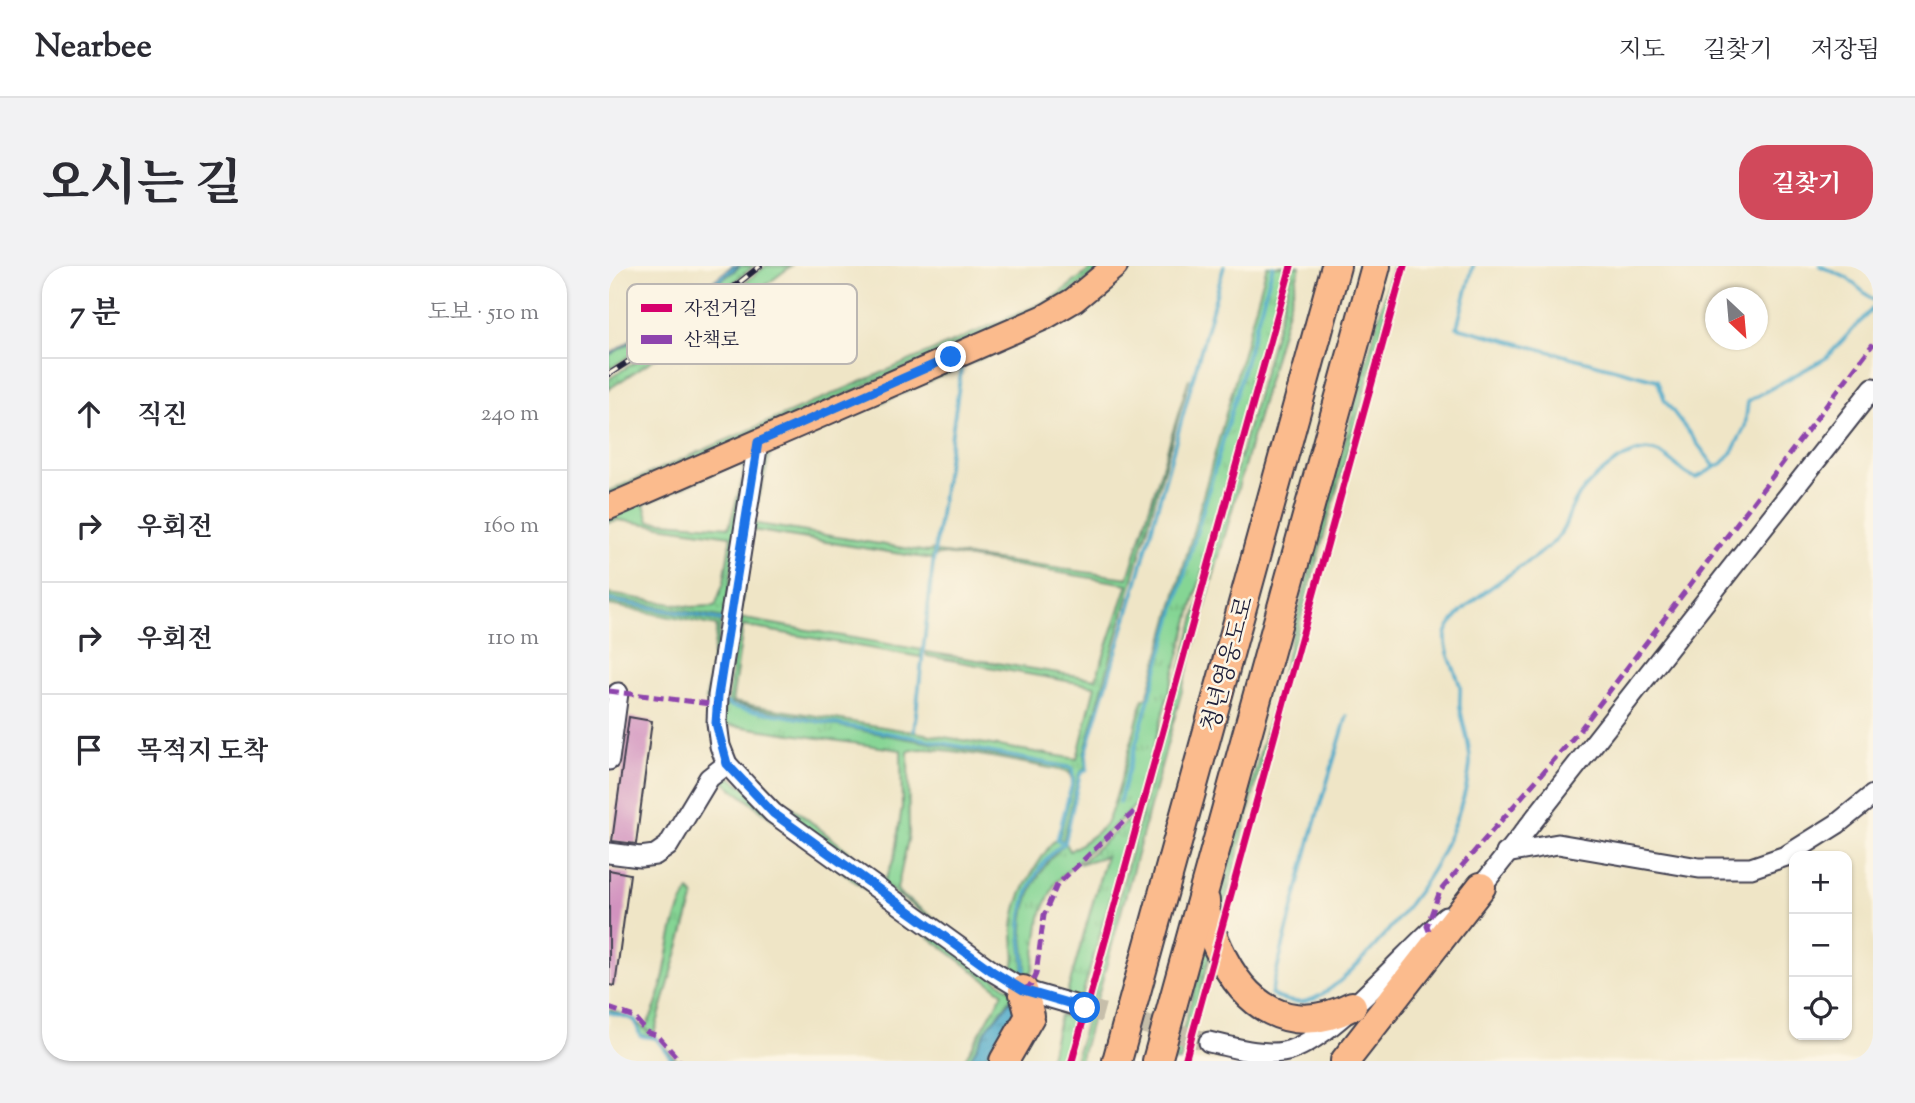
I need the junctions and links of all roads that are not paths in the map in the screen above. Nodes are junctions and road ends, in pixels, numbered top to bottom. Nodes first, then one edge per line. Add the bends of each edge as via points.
1 (1115, 266) edge
2 (1336, 266) edge
3 (1377, 266) edge
4 (1873, 388) edge
5 (758, 442) junction
6 (609, 507) edge
7 (618, 693) dead end
8 (609, 760) edge
9 (727, 764) junction
10 (1195, 780) junction
11 (1873, 795) edge
12 (609, 853) edge
13 (1506, 853) junction
14 (1206, 883) junction
15 (1481, 887) junction
16 (1023, 990) junction
17 (1352, 1006) junction
18 (1085, 1008) tunnel mouth
19 (1209, 1042) tunnel mouth
20 (1005, 1061) edge
21 (1117, 1061) edge
22 (1157, 1061) edge
23 (1345, 1061) edge

1 - 5 main road via 1045,317
2 - 10 highway, 청년영웅도로
3 - 14 highway, 청년영웅도로
4 - 13 street
5 - 6 main road
5 - 9 street via 718,696 716,723
7 - 8 street
9 - 12 street via 709,778 668,846 640,858
9 - 16 street via 773,813
10 - 14 highway
10 - 21 highway, 청년영웅도로
11 - 13 street via 1786,856 1751,868 1699,868 1558,844
13 - 15 street
14 - 17 highway via 1207,924 1223,960 1247,995 1269,1010 1296,1017 1325,1016
14 - 22 highway, 청년영웅도로
15 - 17 street
15 - 23 highway
16 - 18 street
16 - 20 highway via 1030,1016
17 - 19 street via 1319,1036 1283,1052 1264,1053

